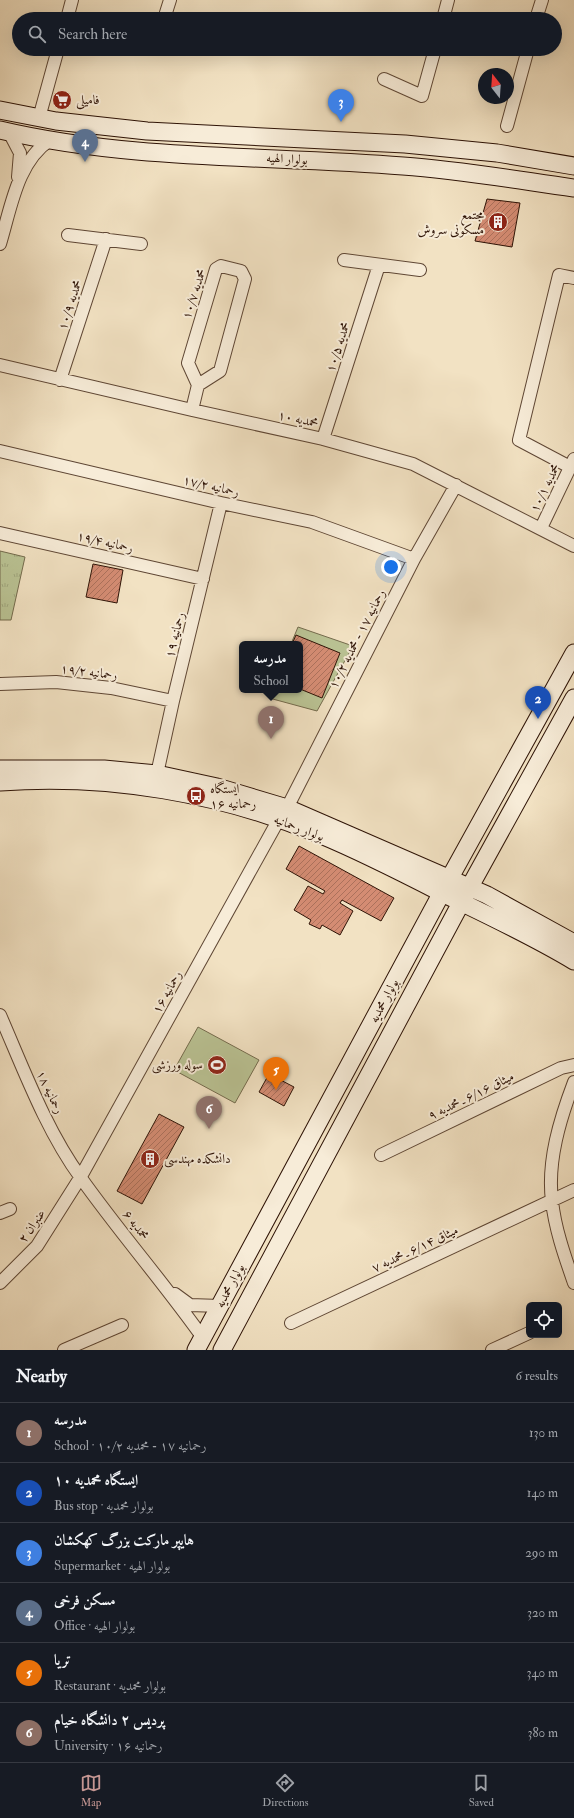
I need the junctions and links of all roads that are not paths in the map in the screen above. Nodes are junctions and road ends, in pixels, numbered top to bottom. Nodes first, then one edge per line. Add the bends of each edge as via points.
1 (72, 0) edge
2 (170, 0) edge
3 (448, 0) edge
4 (542, 0) edge
5 (69, 12) edge
6 (166, 12) edge
7 (445, 12) edge
8 (538, 12) edge
9 (56, 56) edge
10 (433, 56) edge
11 (526, 56) edge
12 (384, 78) dead end
13 (0, 110) edge
14 (39, 118) junction
15 (507, 126) dead end
16 (4, 131) edge
17 (50, 140) junction
18 (574, 166) edge
19 (17, 184) junction
20 (574, 188) edge
21 (68, 235) dead end
22 (106, 239) junction
23 (0, 244) edge
24 (141, 244) dead end
25 (344, 260) dead end
26 (378, 265) junction
27 (420, 270) dead end
28 (574, 278) edge
29 (0, 365) edge
30 (60, 380) junction
31 (198, 385) junction
32 (192, 410) junction
33 (323, 439) junction
34 (0, 451) edge
35 (572, 463) edge
36 (456, 485) junction
37 (222, 503) junction
38 (541, 528) junction
39 (0, 533) edge
40 (574, 546) edge
41 (414, 559) junction
42 (203, 579) junction
43 (574, 653) edge
44 (0, 684) edge
45 (574, 698) edge
46 (173, 701) junction
47 (0, 769) edge
48 (158, 774) junction
49 (0, 782) edge
50 (283, 814) junction
51 (447, 886) junction
52 (466, 894) junction
53 (574, 943) edge
54 (574, 961) edge
55 (0, 1015) edge
56 (574, 1065) edge
57 (574, 1082) edge
58 (381, 1155) dead end
59 (80, 1178) junction
60 (574, 1190) edge
61 (552, 1200) junction
62 (0, 1283) edge
63 (574, 1284) edge
64 (169, 1290) junction
65 (220, 1306) junction
66 (291, 1323) dead end
67 (122, 1325) dead end
68 (526, 1334) edge
69 (199, 1344) edge
70 (64, 1350) edge
71 (222, 1350) edge
72 (492, 1350) edge

1 - 5 street
2 - 6 street
3 - 7 street
4 - 8 street
9 - 14 street
10 - 12 street via 422,96
11 - 15 street
13 - 14 main road, بولوار الهیه
14 - 18 main road, بولوار الهیه via 146,131 405,144 497,153
16 - 17 main road, بولوار الهیه
16 - 19 street via 20,153
17 - 19 street via 31,156
17 - 20 main road, بولوار الهیه via 144,153 404,166
19 - 23 street
21 - 22 street
22 - 24 street
22 - 30 street, محمدیه ۱۰/۹
25 - 26 street
26 - 27 street
26 - 33 street, محمدیه ۱۰/۵
28 - 35 street via 559,275 519,440
29 - 30 street, محمدیه ۱۰
30 - 32 street, محمدیه ۱۰
31 - 31 street, محمدیه ۱۰/۷ via 220,371 245,279 241,270 221,266 216,269 188,363
31 - 32 street
32 - 33 street, محمدیه ۱۰
33 - 36 street, محمدیه ۱۰ via 413,464
34 - 37 street, رحمانیه ۱۷/۲
35 - 38 street, محمدیه ۱۰/۱
36 - 38 street, محمدیه ۱۰
36 - 41 street, رحمانیه ۱۷ - محمدیه ۱۰/۲
37 - 41 street, رحمانیه ۱۷/۲ via 312,522
37 - 42 street, رحمانیه ۱۹
38 - 40 street, محمدیه ۱۰
39 - 42 street, رحمانیه ۱۹/۴
41 - 50 street, رحمانیه ۱۷ - محمدیه ۱۰/۲
42 - 46 street, رحمانیه ۱۹
43 - 51 main road, بولوار محمدیه
44 - 46 street, رحمانیه ۱۹/۲ via 56,682 111,688
45 - 52 main road, بولوار محمدیه
46 - 48 street, رحمانیه ۱۹
47 - 48 main road, بولوار رحمانیه via 104,769
48 - 50 main road, بولوار رحمانیه via 218,787
49 - 50 main road, بولوار رحمانیه via 104,782 149,787
50 - 51 main road, بولوار رحمانیه
50 - 59 street, رحمانیه ۱۶
51 - 52 main road, بولوار رحمانیه
51 - 65 main road, بولوار محمدیه
52 - 53 main road, بولوار رحمانیه
52 - 54 main road, بولوار رحمانیه
52 - 71 main road, بولوار محمدیه
55 - 59 street, رحمانیه ۱۸ via 28,1080 60,1145
56 - 58 street, میثاق ۶/۱۶ ـ محمدیه ۹ via 561,1068
57 - 61 street via 560,1119 552,1168
59 - 62 street, عنبران ۲ via 37,1246
59 - 64 street, محمدیه ۶
60 - 61 street, میثاق ۶/۱۴ ـ محمدیه ۷
61 - 63 street via 560,1241
61 - 66 street, میثاق ۶/۱۴ ـ محمدیه ۷
64 - 65 street, محمدیه ۶ via 190,1305
64 - 69 street, محمدیه ۶
65 - 69 main road, بولوار محمدیه
67 - 70 street
68 - 72 street

